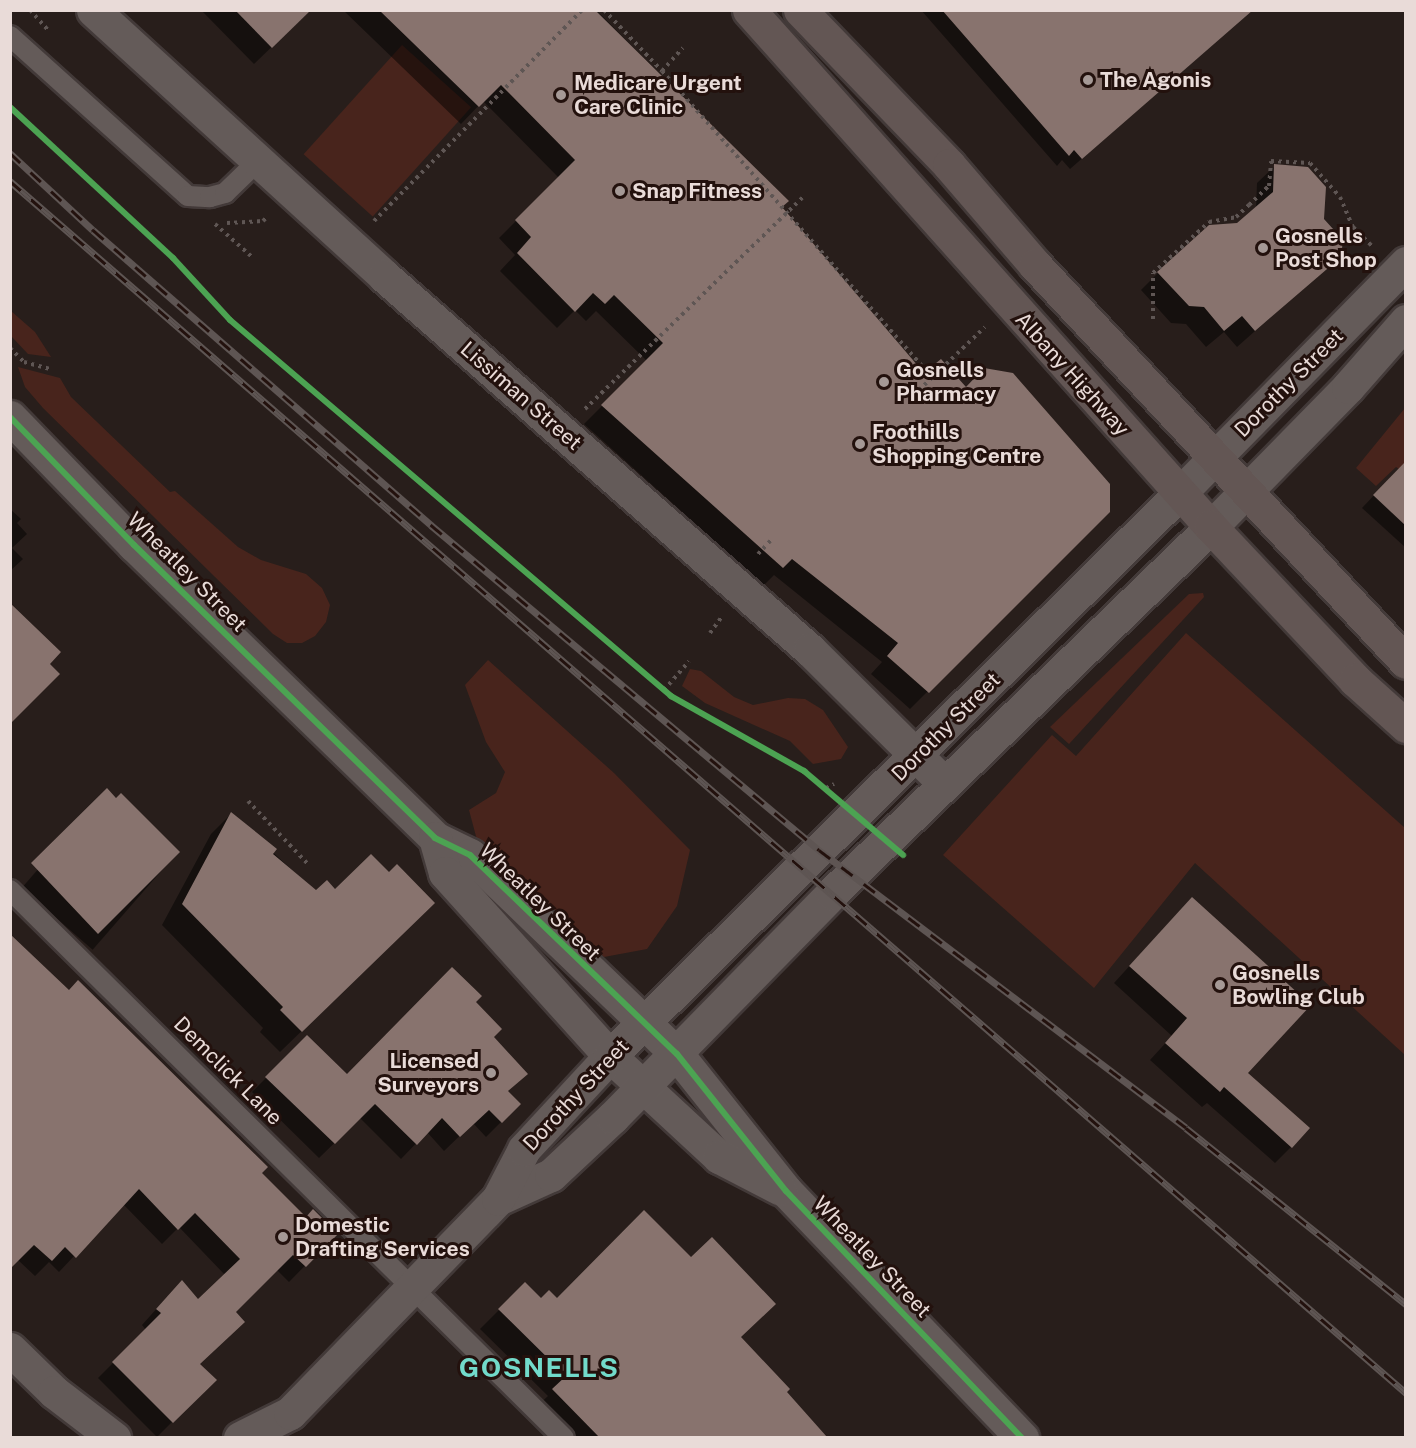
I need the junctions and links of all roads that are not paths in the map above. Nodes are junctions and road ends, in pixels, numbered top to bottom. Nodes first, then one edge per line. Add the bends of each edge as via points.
1 (93, 10) edge
2 (749, 10) edge
3 (800, 10) edge
4 (10, 36) edge
5 (258, 161) junction
6 (1392, 257) edge
7 (1406, 321) edge
8 (10, 417) edge
9 (1216, 456) junction
10 (1247, 491) junction
11 (1181, 492) junction
12 (1211, 527) junction
13 (1406, 662) edge
14 (1406, 726) edge
15 (917, 756) junction
16 (945, 784) junction
17 (435, 838) junction
18 (10, 890) edge
19 (645, 1023) junction
20 (677, 1054) junction
21 (610, 1056) junction
22 (643, 1086) junction
23 (786, 1191) junction
24 (498, 1199) junction
25 (412, 1286) junction
26 (10, 1349) edge
27 (54, 1392) junction
28 (285, 1425) edge
29 (78, 1437) edge
30 (114, 1437) edge
31 (240, 1437) edge
32 (564, 1437) edge
33 (1022, 1437) edge

1 - 5 street, Lissiman Street
2 - 11 highway, Albany Highway
3 - 9 highway via 949,165 1035,265
4 - 5 lane via 188,196 225,193
5 - 15 street, Lissiman Street via 810,650
6 - 9 street, Dorothy Street
7 - 10 street, Dorothy Street
8 - 17 street, Wheatley Street via 134,545
9 - 10 highway
9 - 11 street, Dorothy Street
10 - 12 street, Dorothy Street
10 - 13 highway
11 - 12 highway, Albany Highway
11 - 15 street, Dorothy Street
12 - 14 highway, Albany Highway via 1355,681
12 - 16 street, Dorothy Street
15 - 16 street, Lissiman Street
15 - 19 street, Dorothy Street
16 - 20 street, Dorothy Street via 832,893
17 - 19 street, Wheatley Street via 470,855
17 - 21 street, Wheatley Street via 445,873
18 - 25 lane, Demclick Lane
19 - 20 street, Wheatley Street
19 - 21 street, Dorothy Street
20 - 22 street, Dorothy Street
20 - 23 street, Wheatley Street
21 - 22 street, Wheatley Street
21 - 24 street, Dorothy Street via 524,1149
22 - 23 street, Wheatley Street via 719,1157
22 - 24 street, Dorothy Street via 551,1175
23 - 33 street, Wheatley Street
24 - 25 street, Dorothy Street
25 - 28 street, Dorothy Street
25 - 32 lane, Demclick Lane
26 - 27 street
27 - 29 street
27 - 30 street
28 - 31 street, Dorothy Street

